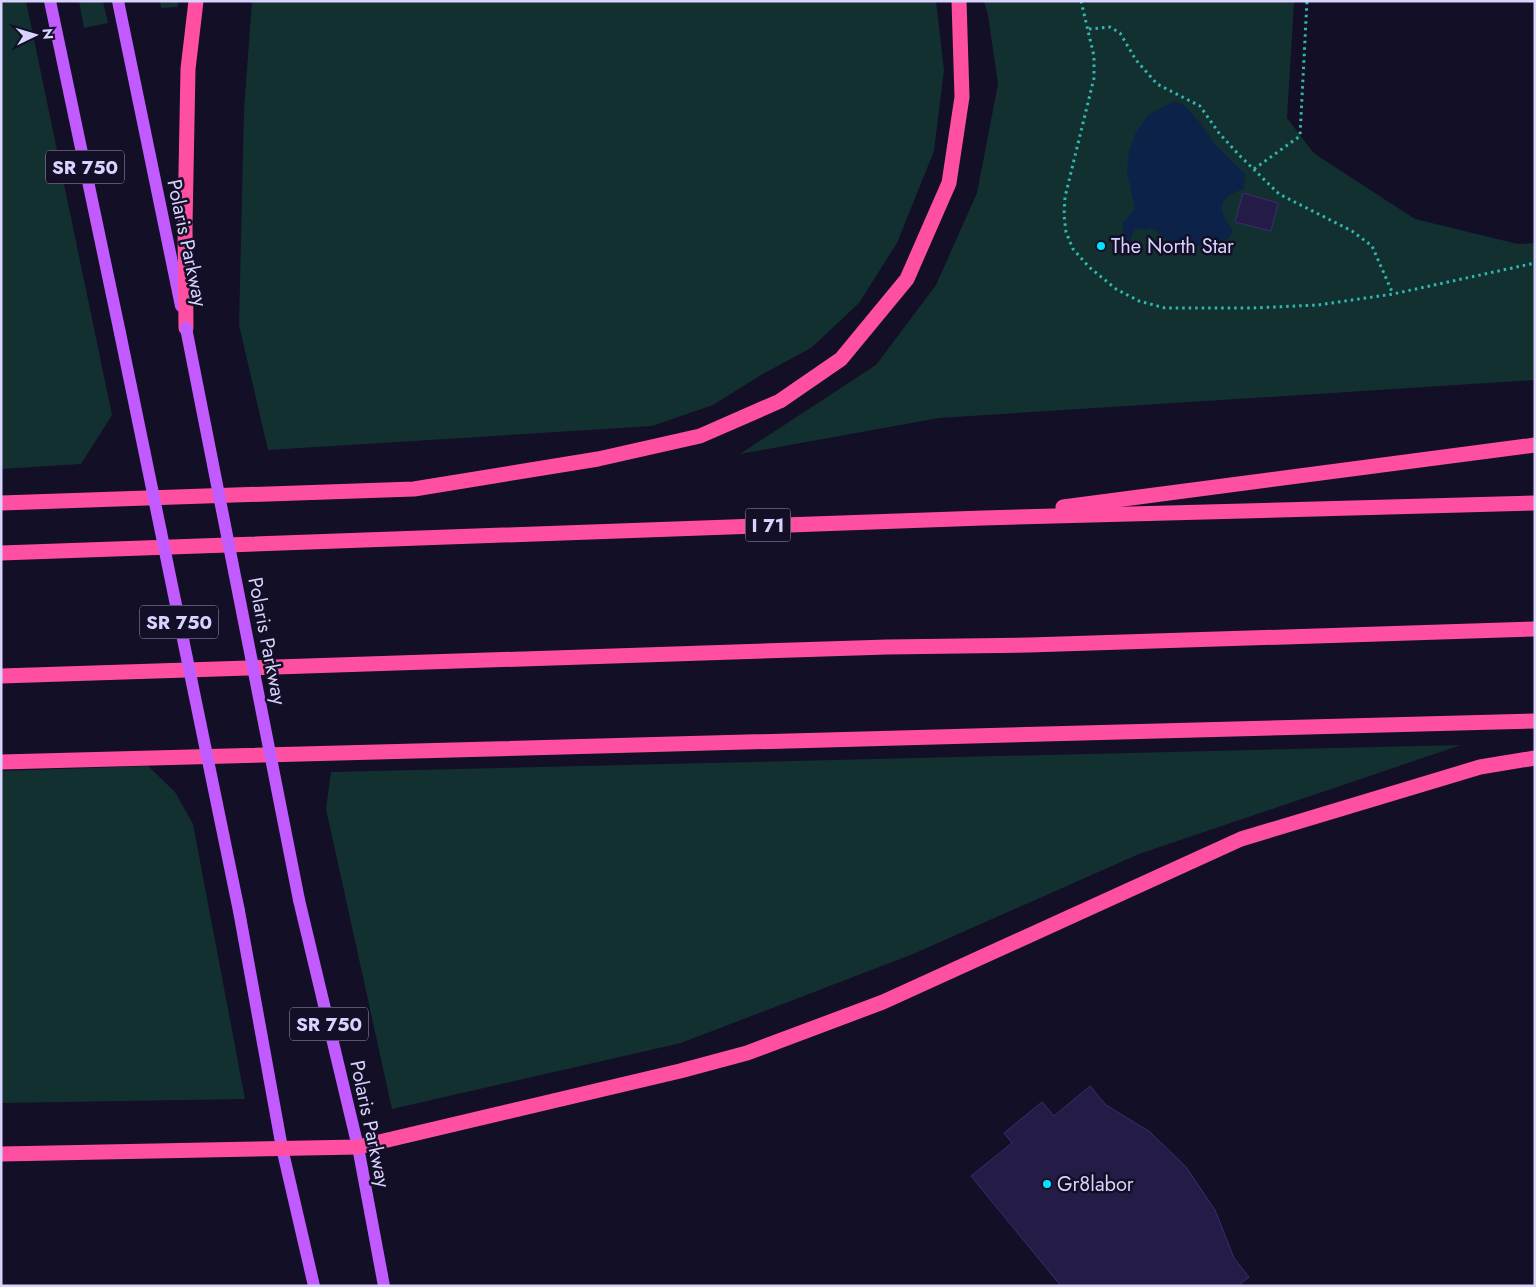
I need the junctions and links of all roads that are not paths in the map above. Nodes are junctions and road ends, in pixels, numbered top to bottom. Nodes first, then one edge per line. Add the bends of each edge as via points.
1 (50, 1) edge
2 (118, 1) edge
3 (196, 1) edge
4 (959, 1) edge
5 (186, 328) junction
6 (1535, 445) edge
7 (1, 503) edge
8 (1535, 503) edge
9 (983, 518) junction
10 (1, 553) edge
11 (1535, 629) edge
12 (1, 676) edge
13 (1535, 721) edge
14 (1535, 758) edge
15 (1, 762) edge
16 (358, 1147) junction
17 (282, 1148) junction
18 (1, 1154) edge
19 (314, 1286) edge
20 (384, 1286) edge

1 - 17 main road, SR 750, bridge via 239,911
2 - 5 main road, Polaris Parkway / SR 750
3 - 5 highway via 188,70
4 - 7 highway via 962,97 949,183 907,279 841,359 780,401 700,436 598,459 414,489
5 - 16 main road, Polaris Parkway / SR 750, bridge via 299,900
6 - 9 highway
8 - 9 highway, I 71
9 - 10 highway, I 71
11 - 12 highway
13 - 15 highway
14 - 16 highway via 1480,767 1241,839 883,1002 748,1053
16 - 17 highway
16 - 20 main road, Polaris Parkway
17 - 18 highway
17 - 19 main road

